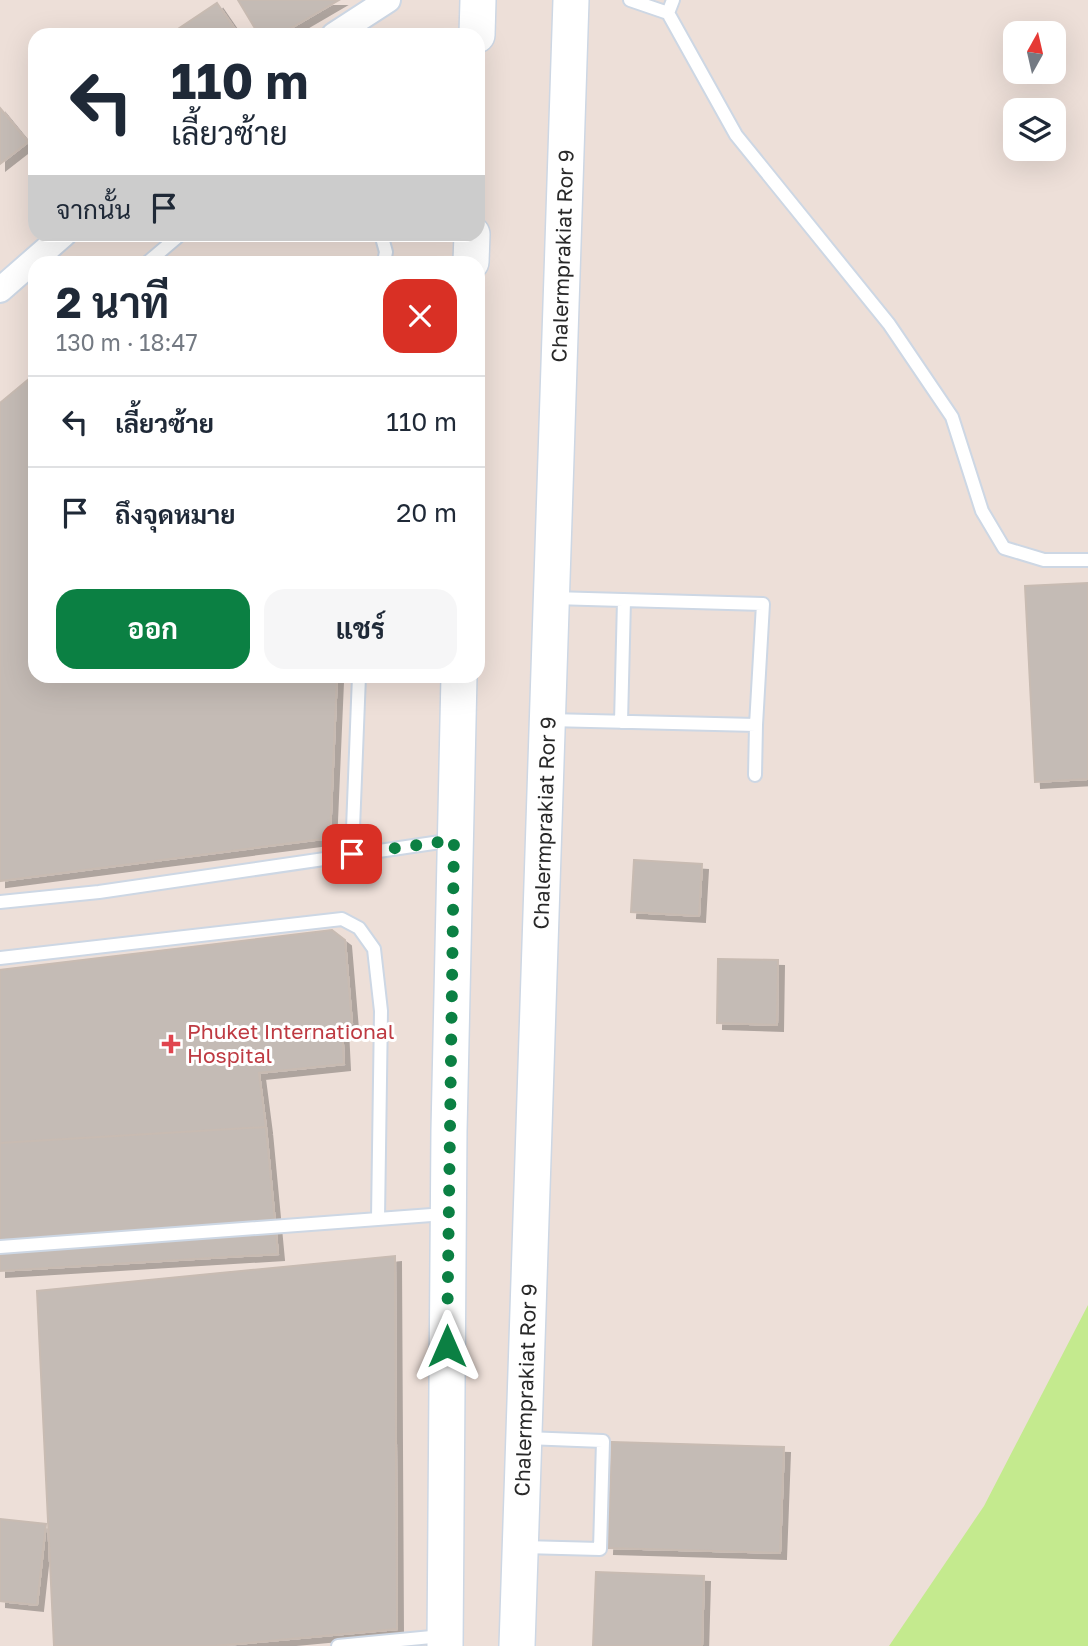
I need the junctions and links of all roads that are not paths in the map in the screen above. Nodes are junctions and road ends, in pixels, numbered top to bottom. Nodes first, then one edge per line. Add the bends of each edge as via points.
1 (388, 0) edge
2 (478, 0) edge
3 (572, 0) edge
4 (630, 0) edge
5 (673, 0) edge
6 (668, 13) junction
7 (345, 28) edge
8 (477, 28) edge
9 (55, 242) edge
10 (172, 242) edge
11 (38, 256) edge
12 (155, 256) edge
13 (28, 265) edge
14 (0, 289) edge
15 (1088, 560) edge
16 (552, 598) junction
17 (624, 600) junction
18 (359, 683) edge
19 (459, 683) edge
20 (548, 720) junction
21 (621, 722) junction
22 (756, 725) junction
23 (755, 775) dead end
24 (454, 840) junction
25 (352, 854) junction
26 (0, 902) edge
27 (0, 958) edge
28 (449, 1214) junction
29 (378, 1219) junction
30 (0, 1247) edge
31 (525, 1438) junction
32 (521, 1547) junction
33 (445, 1641) edge
34 (338, 1646) edge
35 (517, 1646) edge

1 - 7 street
2 - 8 main road
3 - 16 main road, Chalermprakiat Ror 9
4 - 6 lane
5 - 6 lane
6 - 15 lane via 736,135 888,324 952,417 982,511 1004,548 1044,560
9 - 11 street
10 - 12 lane
13 - 14 street
16 - 17 lane
16 - 20 main road, Chalermprakiat Ror 9
17 - 21 lane
17 - 22 lane via 763,604
18 - 25 lane
19 - 24 main road
20 - 21 lane
20 - 31 main road, Chalermprakiat Ror 9
21 - 22 lane
22 - 23 lane
24 - 25 lane
24 - 28 main road
25 - 26 lane
27 - 29 lane via 342,919 359,928 374,949 381,1011
28 - 29 lane
28 - 33 main road
29 - 30 lane
31 - 32 main road, Chalermprakiat Ror 9
31 - 32 lane via 603,1441 600,1549
32 - 35 main road, Chalermprakiat Ror 9
33 - 34 lane

